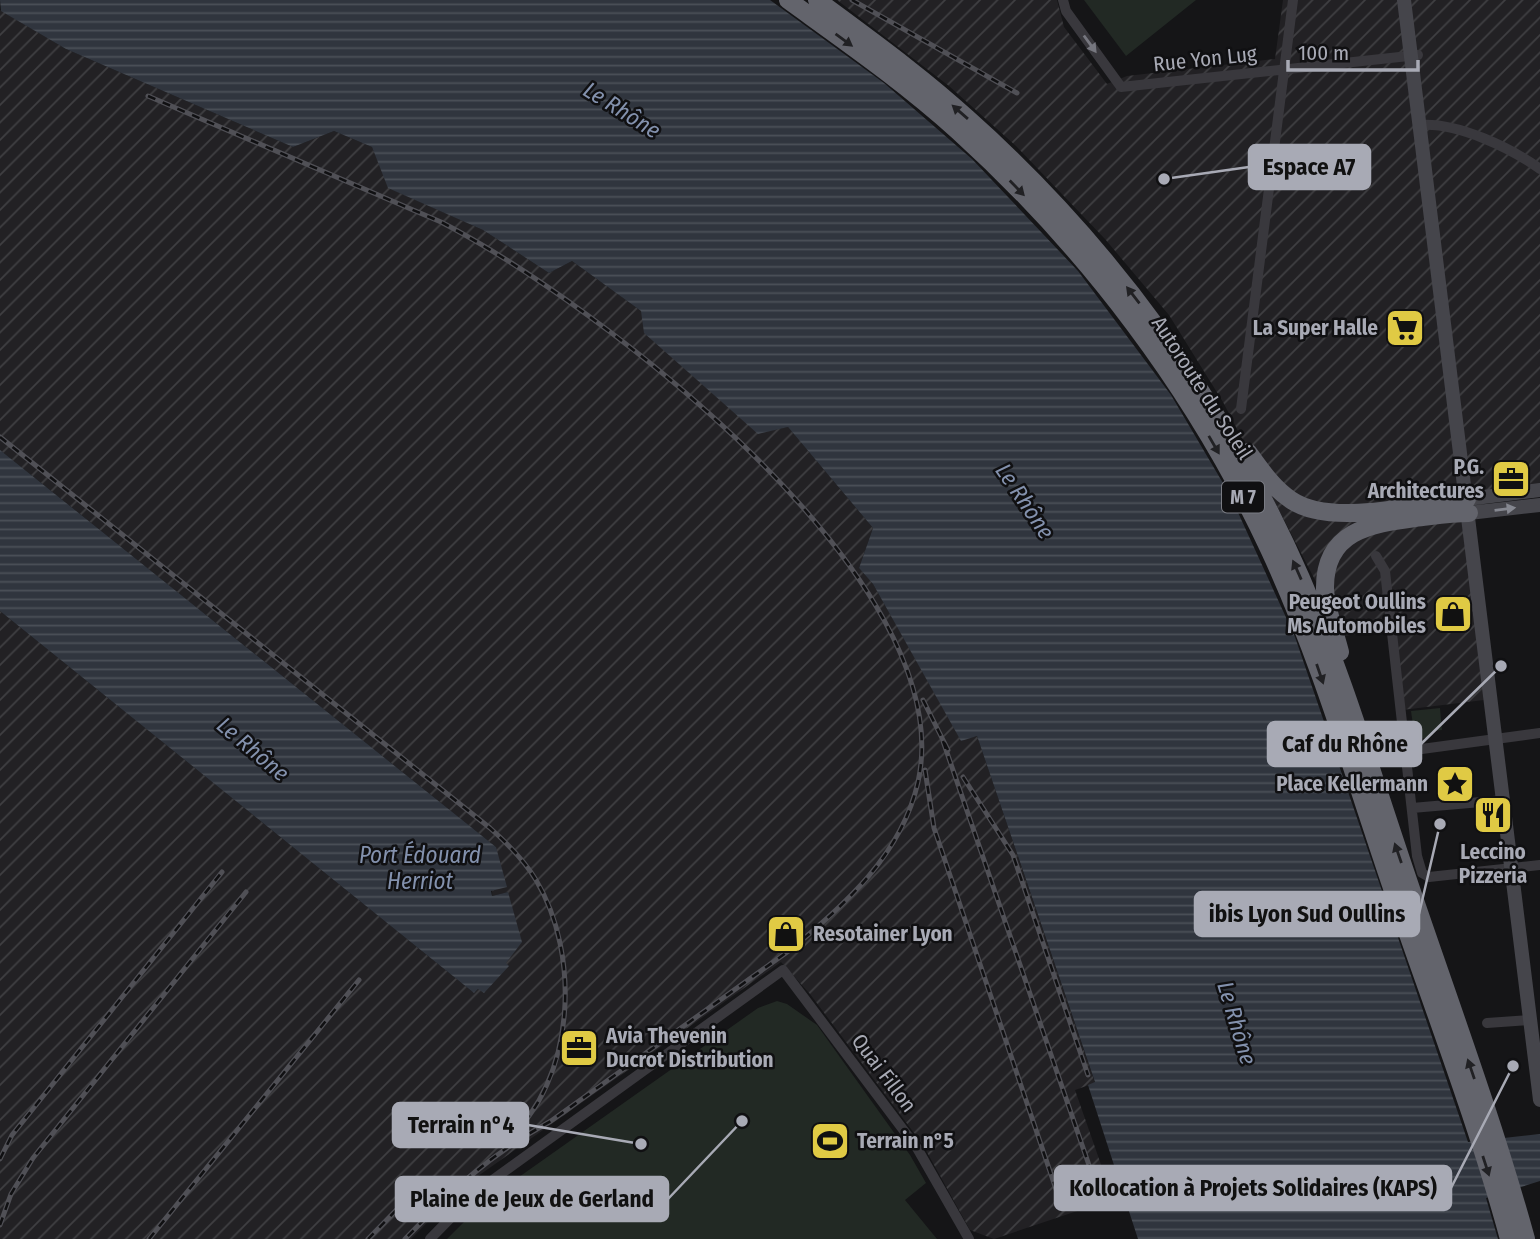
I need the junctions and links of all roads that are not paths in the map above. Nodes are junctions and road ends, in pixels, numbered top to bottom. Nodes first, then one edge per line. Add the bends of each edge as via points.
1 (788, 0) edge
2 (817, 0) edge
3 (1063, 0) edge
4 (1293, 0) edge
5 (1404, 0) edge
6 (1410, 0) edge
7 (1415, 55) junction
8 (1284, 69) junction
9 (1423, 125) junction
10 (1540, 169) edge
11 (1189, 374) junction
12 (1241, 409) dead end
13 (1540, 490) edge
14 (1540, 505) edge
15 (1468, 506) junction
16 (1376, 556) dead end
17 (1540, 733) edge
18 (1496, 738) junction
19 (1407, 751) junction
20 (1367, 760) junction
21 (1504, 800) junction
22 (1412, 808) junction
23 (1540, 865) edge
24 (1512, 868) junction
25 (1488, 1023) dead end
26 (1534, 1026) edge
27 (1540, 1100) edge
28 (1485, 1134) junction
29 (1505, 1197) junction
30 (430, 1239) edge
31 (969, 1239) edge
32 (1509, 1239) edge
33 (1526, 1239) edge

1 -> 28 highway, Autoroute du Soleil / M 7 via 926,103 1014,185 1117,302 1196,414 1256,522 1302,625
11 -> 2 highway, Autoroute du Soleil / M 7 via 1116,274 1030,177 943,96
3 -> 8 street, Rue Yon Lug via 1066,11 1121,87
4 - 8 street
5 - 7 main road
6 - 7 main road
7 - 8 street, Rue Yon Lug
7 - 9 main road
8 - 12 street
9 - 10 street via 1458,130 1521,155
9 - 15 main road
11 - 15 highway via 1272,484 1306,508 1341,514
20 -> 11 highway, Autoroute du Soleil / M 7 via 1328,646 1287,548 1232,442
13 - 15 main road
15 -> 14 main road
15 - 18 main road
15 - 20 highway via 1363,528 1341,544 1329,563 1326,594
16 - 19 street via 1385,571
17 - 18 street
18 - 19 street
18 - 21 main road
19 - 22 street
28 -> 20 highway, Autoroute du Soleil / M 7
21 - 22 street
21 - 24 main road
22 - 24 street via 1422,873 1429,877
23 - 24 street
24 - 26 main road
25 - 26 street
26 - 27 main road
28 - 29 highway, Autoroute du Soleil / M 7
29 - 32 highway, Autoroute du Soleil / M 7
29 - 33 highway, Autoroute du Soleil / M 7
30 - 31 street, Quai Fillon via 476,1192 783,970 917,1149

